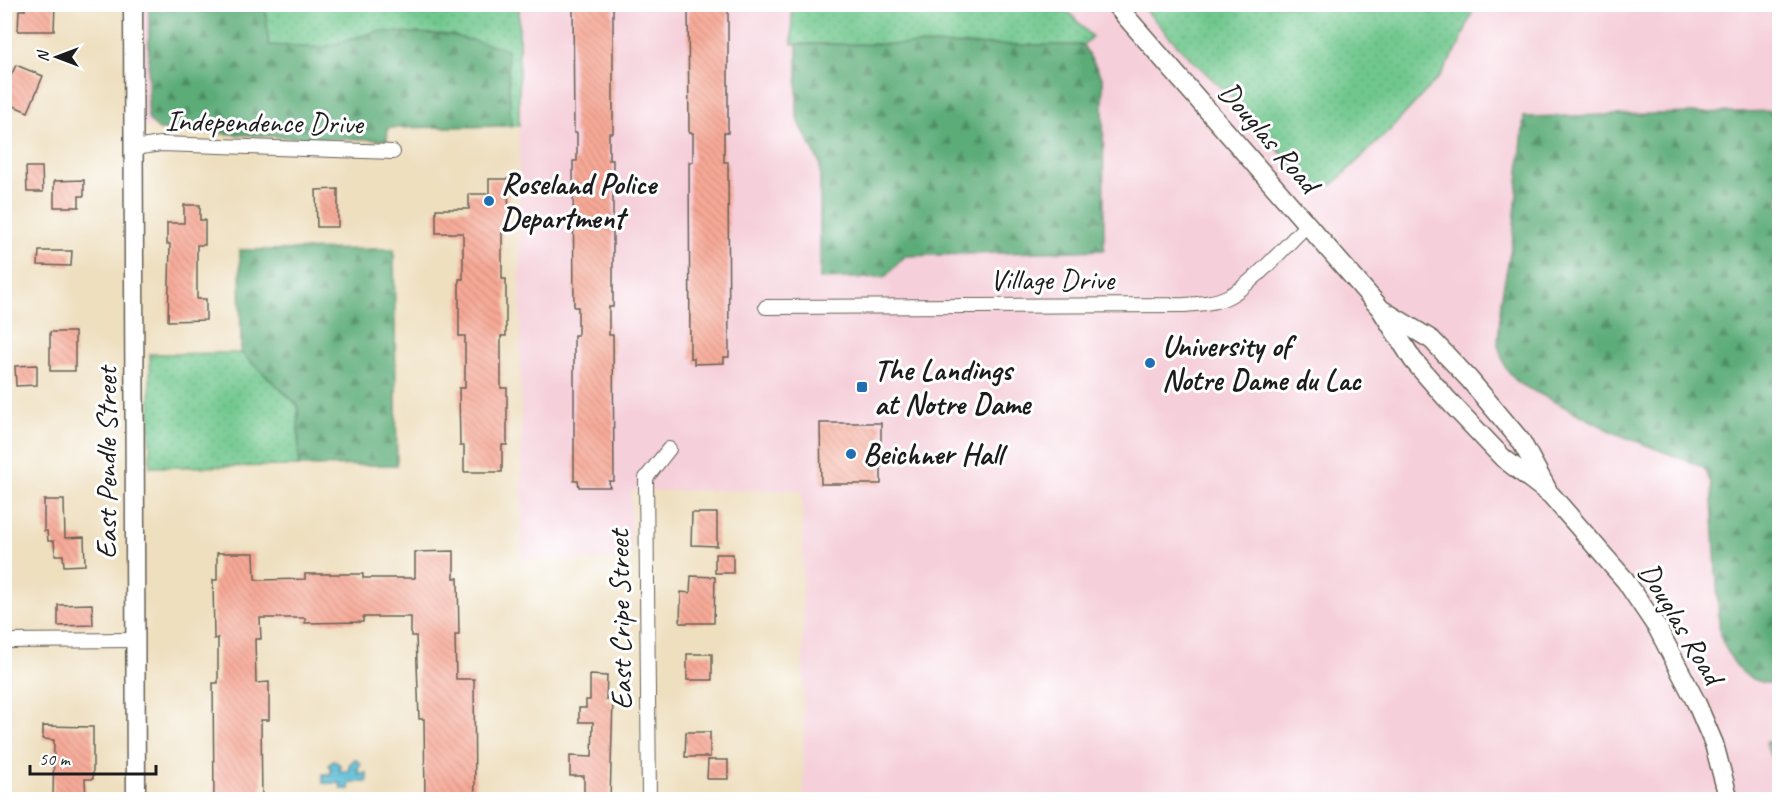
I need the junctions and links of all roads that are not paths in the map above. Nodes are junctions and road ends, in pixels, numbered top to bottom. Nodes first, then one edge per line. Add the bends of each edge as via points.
1 (133, 4) edge
2 (1115, 4) edge
3 (134, 148) junction
4 (393, 152) dead end
5 (1308, 224) junction
6 (766, 307) dead end
7 (1380, 308) junction
8 (669, 449) dead end
9 (1551, 495) junction
10 (136, 640) junction
11 (4, 641) edge
12 (136, 800) edge
13 (649, 800) edge
14 (1729, 800) edge

1 - 3 street, East Pendle Street
2 - 5 street, Douglas Road
3 - 4 street, Independence Drive via 161,144
3 - 10 street, East Pendle Street
5 - 6 street, Village Drive via 1228,296 1184,306
5 - 7 street, Douglas Road
7 - 9 street, Douglas Road via 1413,360 1439,390 1503,458
7 - 9 street, Douglas Road via 1432,340 1469,379 1521,441
8 - 13 street, East Cripe Street via 646,477
9 - 14 street, Douglas Road via 1625,580 1658,629 1714,744
10 - 11 street
10 - 12 street, East Pendle Street

